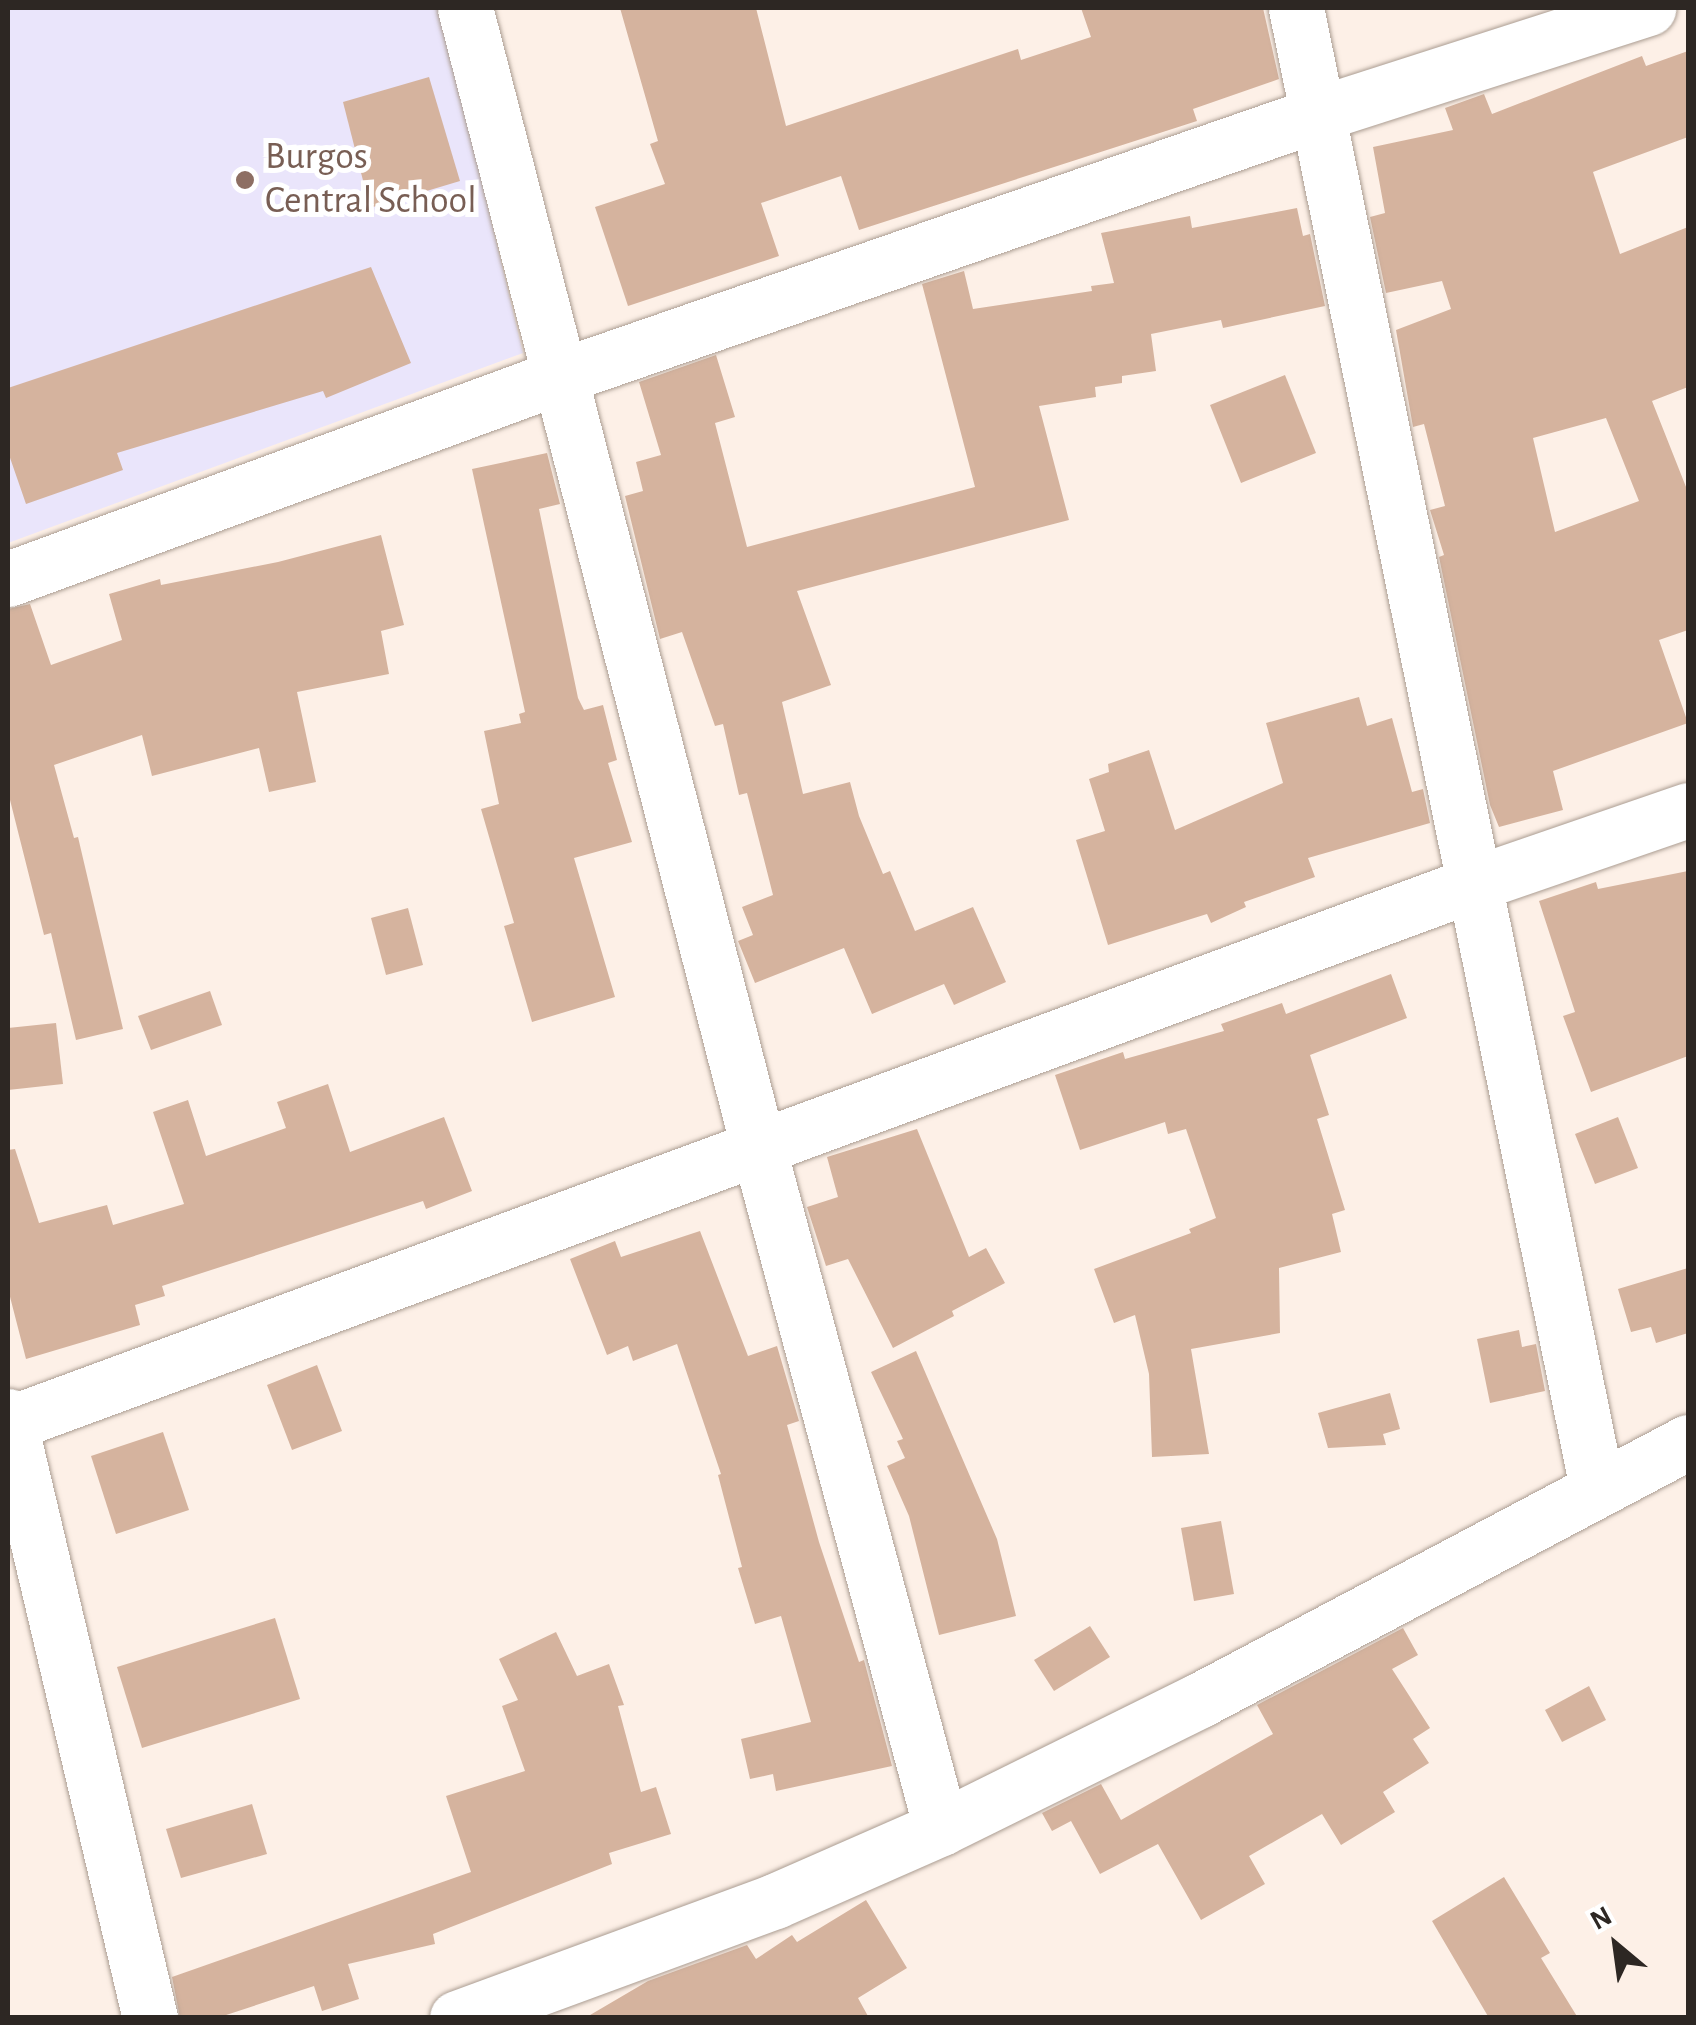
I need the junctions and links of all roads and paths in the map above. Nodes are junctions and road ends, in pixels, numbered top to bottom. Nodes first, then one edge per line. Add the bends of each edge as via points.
1 (465, 8) edge
2 (1296, 8) edge
3 (1648, 8) edge
4 (1318, 114) junction
5 (562, 376) junction
6 (8, 579) edge
7 (1688, 810) edge
8 (1474, 884) junction
9 (758, 1146) junction
10 (8, 1421) edge
11 (1688, 1442) edge
12 (1597, 1488) junction
13 (941, 1828) junction
14 (150, 2018) edge
15 (457, 2018) edge

1 - 5 street
2 - 4 street
3 - 4 street
4 - 5 street
4 - 8 street
5 - 6 street
5 - 9 street
7 - 8 street
8 - 9 street
8 - 12 street
9 - 10 street
9 - 13 street
10 - 14 street
11 - 12 street
12 - 13 street via 1200,1700
13 - 15 street via 776,1901

